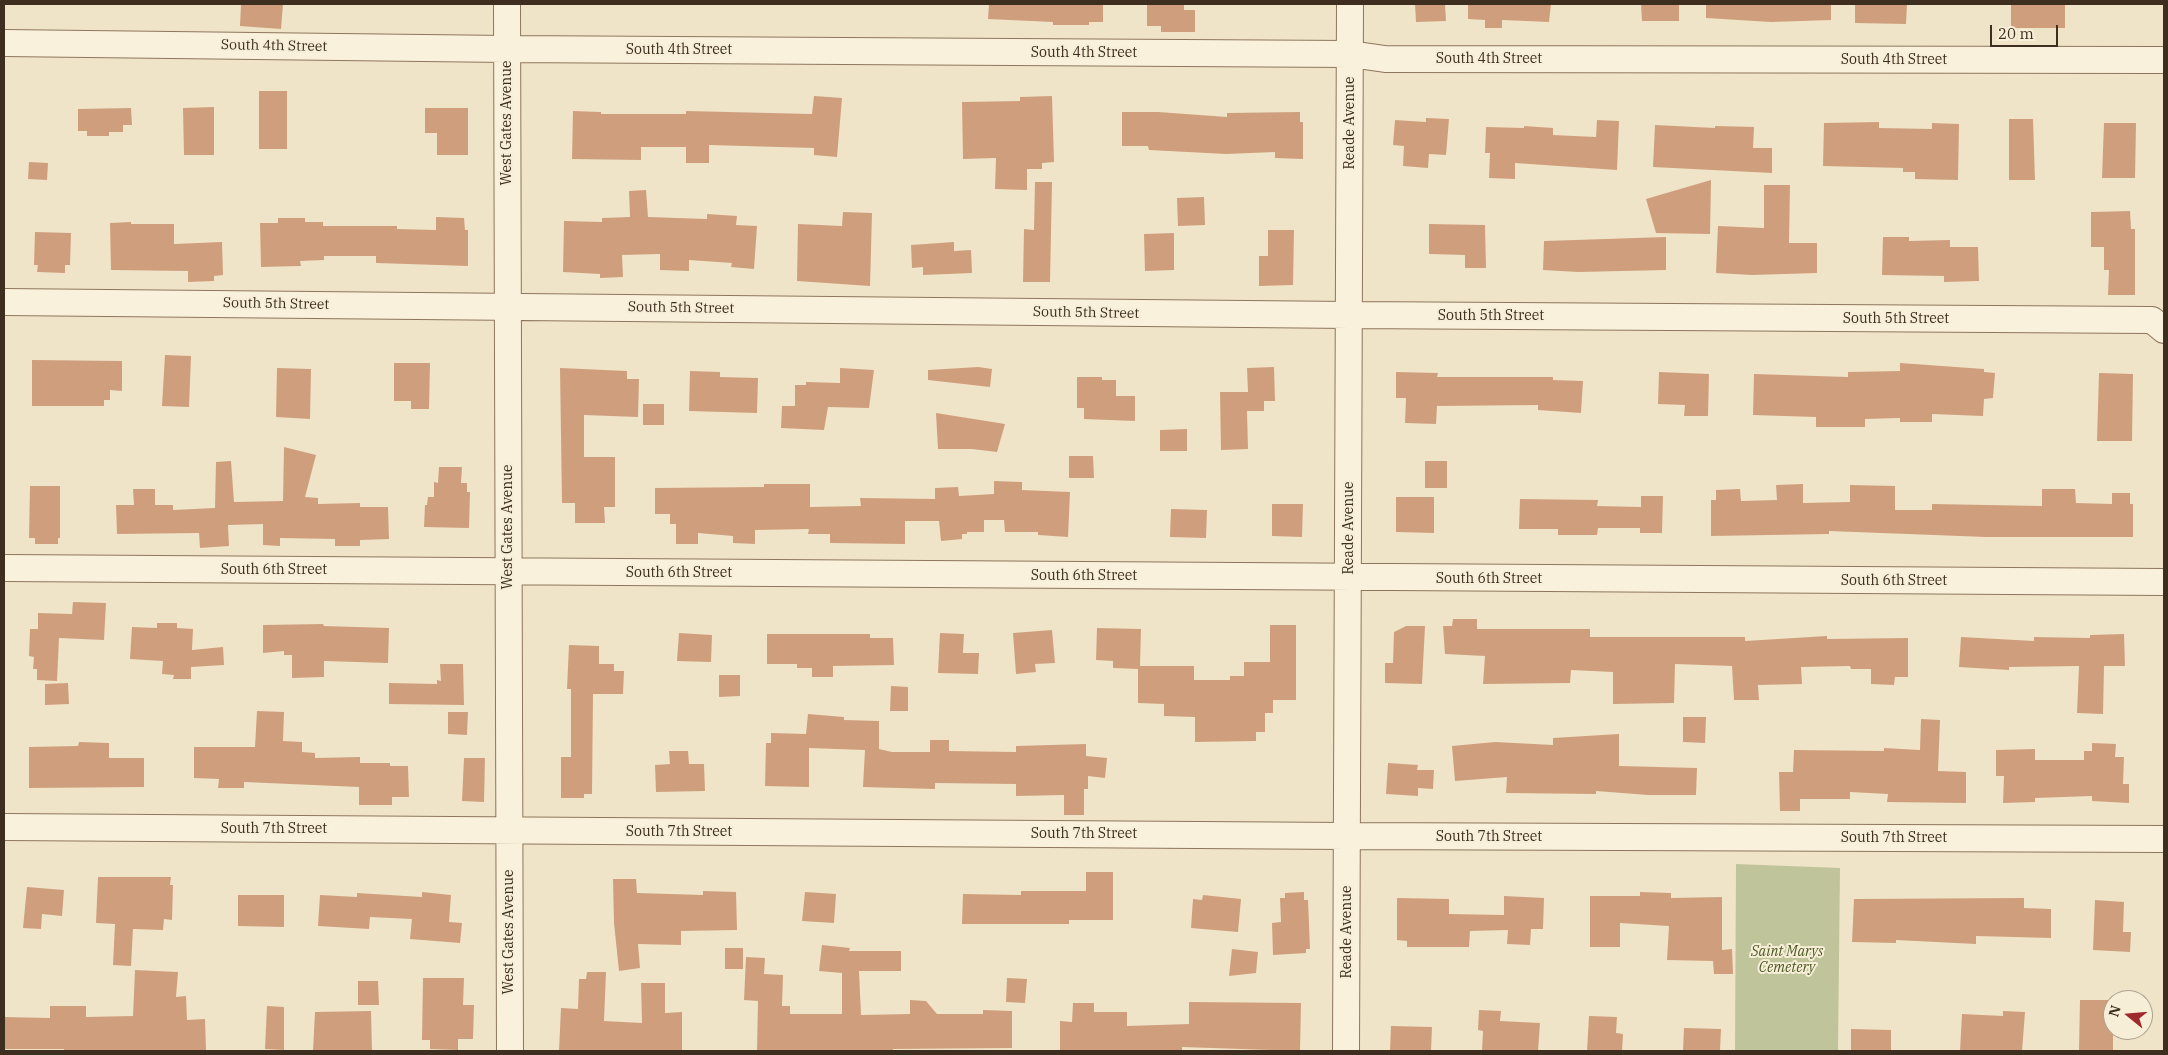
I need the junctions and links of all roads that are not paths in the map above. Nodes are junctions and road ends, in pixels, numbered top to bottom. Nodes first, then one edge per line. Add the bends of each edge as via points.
1 (507, 4) edge
2 (1350, 4) edge
3 (4, 43) edge
4 (507, 49) junction
5 (1350, 54) junction
6 (2164, 60) edge
7 (4, 302) edge
8 (508, 306) junction
9 (1350, 316) junction
10 (2164, 330) edge
11 (4, 568) edge
12 (508, 572) junction
13 (1349, 578) junction
14 (2164, 582) edge
15 (4, 827) edge
16 (509, 830) junction
17 (1347, 836) junction
18 (2164, 839) edge
19 (510, 1051) edge
20 (1346, 1051) edge

1 - 4 street, West Gates Avenue
2 - 5 street, Reade Avenue
3 - 4 street, South 4th Street
4 - 5 street, South 4th Street
4 - 8 street, West Gates Avenue
5 - 6 street, South 4th Street via 1384,59
5 - 9 street, Reade Avenue
7 - 8 street, South 5th Street
8 - 9 street, South 5th Street
8 - 12 street, West Gates Avenue
9 - 10 street, South 5th Street via 2152,320
9 - 13 street, Reade Avenue
11 - 12 street, South 6th Street
12 - 13 street, South 6th Street
12 - 16 street, West Gates Avenue
13 - 14 street, South 6th Street
13 - 17 street, Reade Avenue
15 - 16 street, South 7th Street
16 - 17 street, South 7th Street
16 - 19 street, West Gates Avenue
17 - 18 street, South 7th Street
17 - 20 street, Reade Avenue

